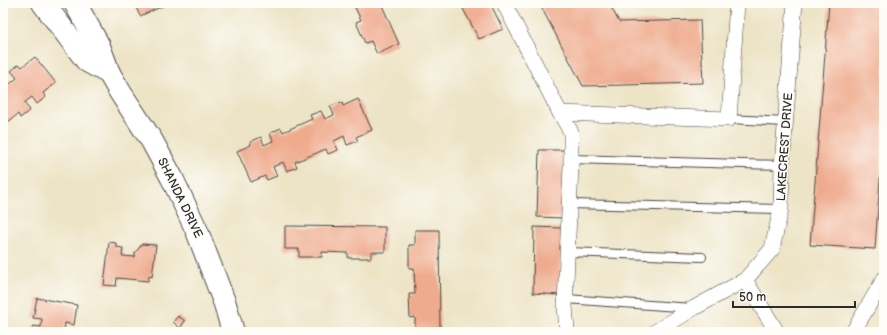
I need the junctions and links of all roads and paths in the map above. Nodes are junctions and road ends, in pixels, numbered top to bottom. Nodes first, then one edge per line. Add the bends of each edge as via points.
1 (43, 3) edge
2 (75, 3) edge
3 (504, 3) edge
4 (737, 3) edge
5 (795, 3) edge
6 (109, 73) junction
7 (560, 113) junction
8 (728, 119) junction
9 (786, 122) junction
10 (571, 159) junction
11 (782, 165) junction
12 (570, 204) junction
13 (781, 209) junction
14 (568, 252) junction
15 (702, 257) dead end
16 (884, 279) edge
17 (745, 280) junction
18 (566, 299) junction
19 (694, 308) junction
20 (233, 332) edge
21 (567, 332) edge
22 (655, 332) edge
23 (777, 332) edge
24 (853, 332) edge

1 - 6 street via 87,61
2 - 6 street, SHANDA DRIVE via 99,46
3 - 7 street
4 - 8 street
5 - 9 street, LAKECREST DRIVE
6 - 20 street, SHANDA DRIVE via 172,178 210,263
7 - 8 street
7 - 10 street via 571,132
8 - 9 lane
9 - 11 street, LAKECREST DRIVE
10 - 11 lane
10 - 12 street
11 - 13 street, LAKECREST DRIVE
12 - 13 lane
12 - 14 street
13 - 17 street, LAKECREST DRIVE via 772,249
14 - 15 lane
14 - 18 street
16 - 24 street
17 - 19 street, LAKECREST DRIVE
17 - 23 street
18 - 19 lane
18 - 21 street
19 - 22 street, LAKECREST DRIVE

